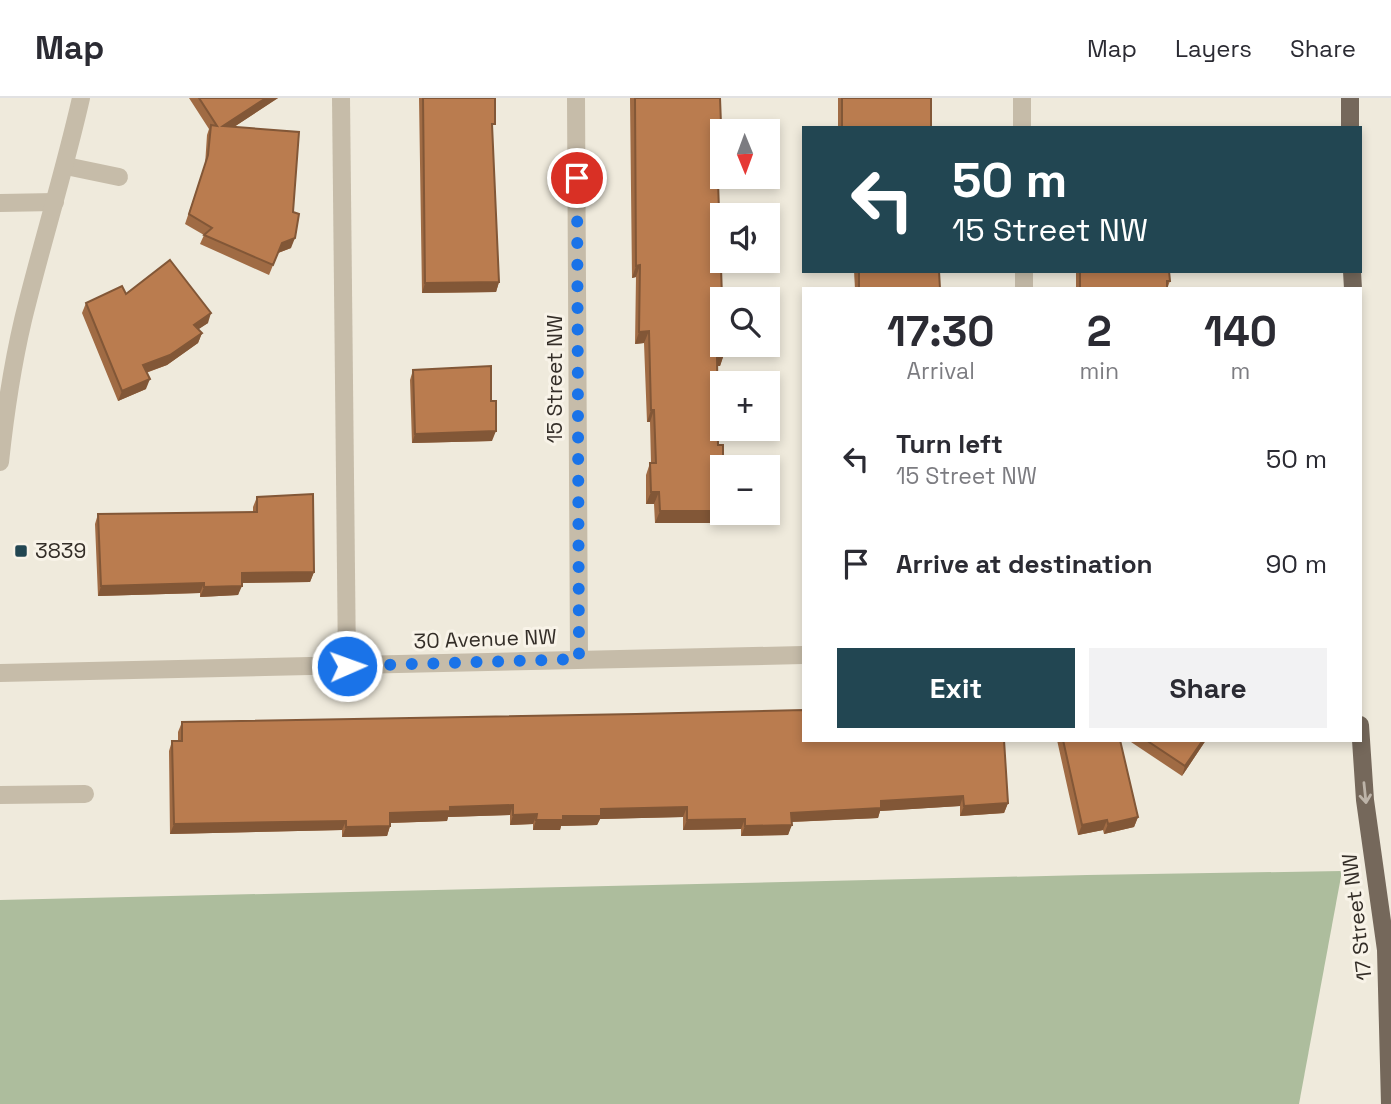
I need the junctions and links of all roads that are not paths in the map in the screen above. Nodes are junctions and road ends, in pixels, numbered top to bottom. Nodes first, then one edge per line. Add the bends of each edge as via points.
1 (81, 98) edge
2 (341, 98) edge
3 (576, 98) edge
4 (1022, 98) edge
5 (1350, 98) edge
6 (1022, 126) edge
7 (1350, 126) edge
8 (66, 166) junction
9 (119, 177) dead end
10 (55, 202) junction
11 (0, 203) edge
12 (2, 433) edge
13 (0, 462) edge
14 (802, 654) edge
15 (579, 659) junction
16 (347, 666) junction
17 (0, 673) edge
18 (1361, 742) edge
19 (85, 794) dead end
20 (0, 795) edge
21 (1390, 1104) edge

1 - 8 street
2 - 16 street
3 - 15 street, 15 Street NW
4 - 6 street
5 - 7 main road
8 - 9 street
8 - 10 street
10 - 11 street
10 - 12 street via 23,320
12 - 13 street
14 - 15 street, 30 Avenue NW
15 - 16 street, 30 Avenue NW
16 - 17 street, 30 Avenue NW
18 -> 21 main road, 17 Street NW via 1386,950
19 - 20 street

